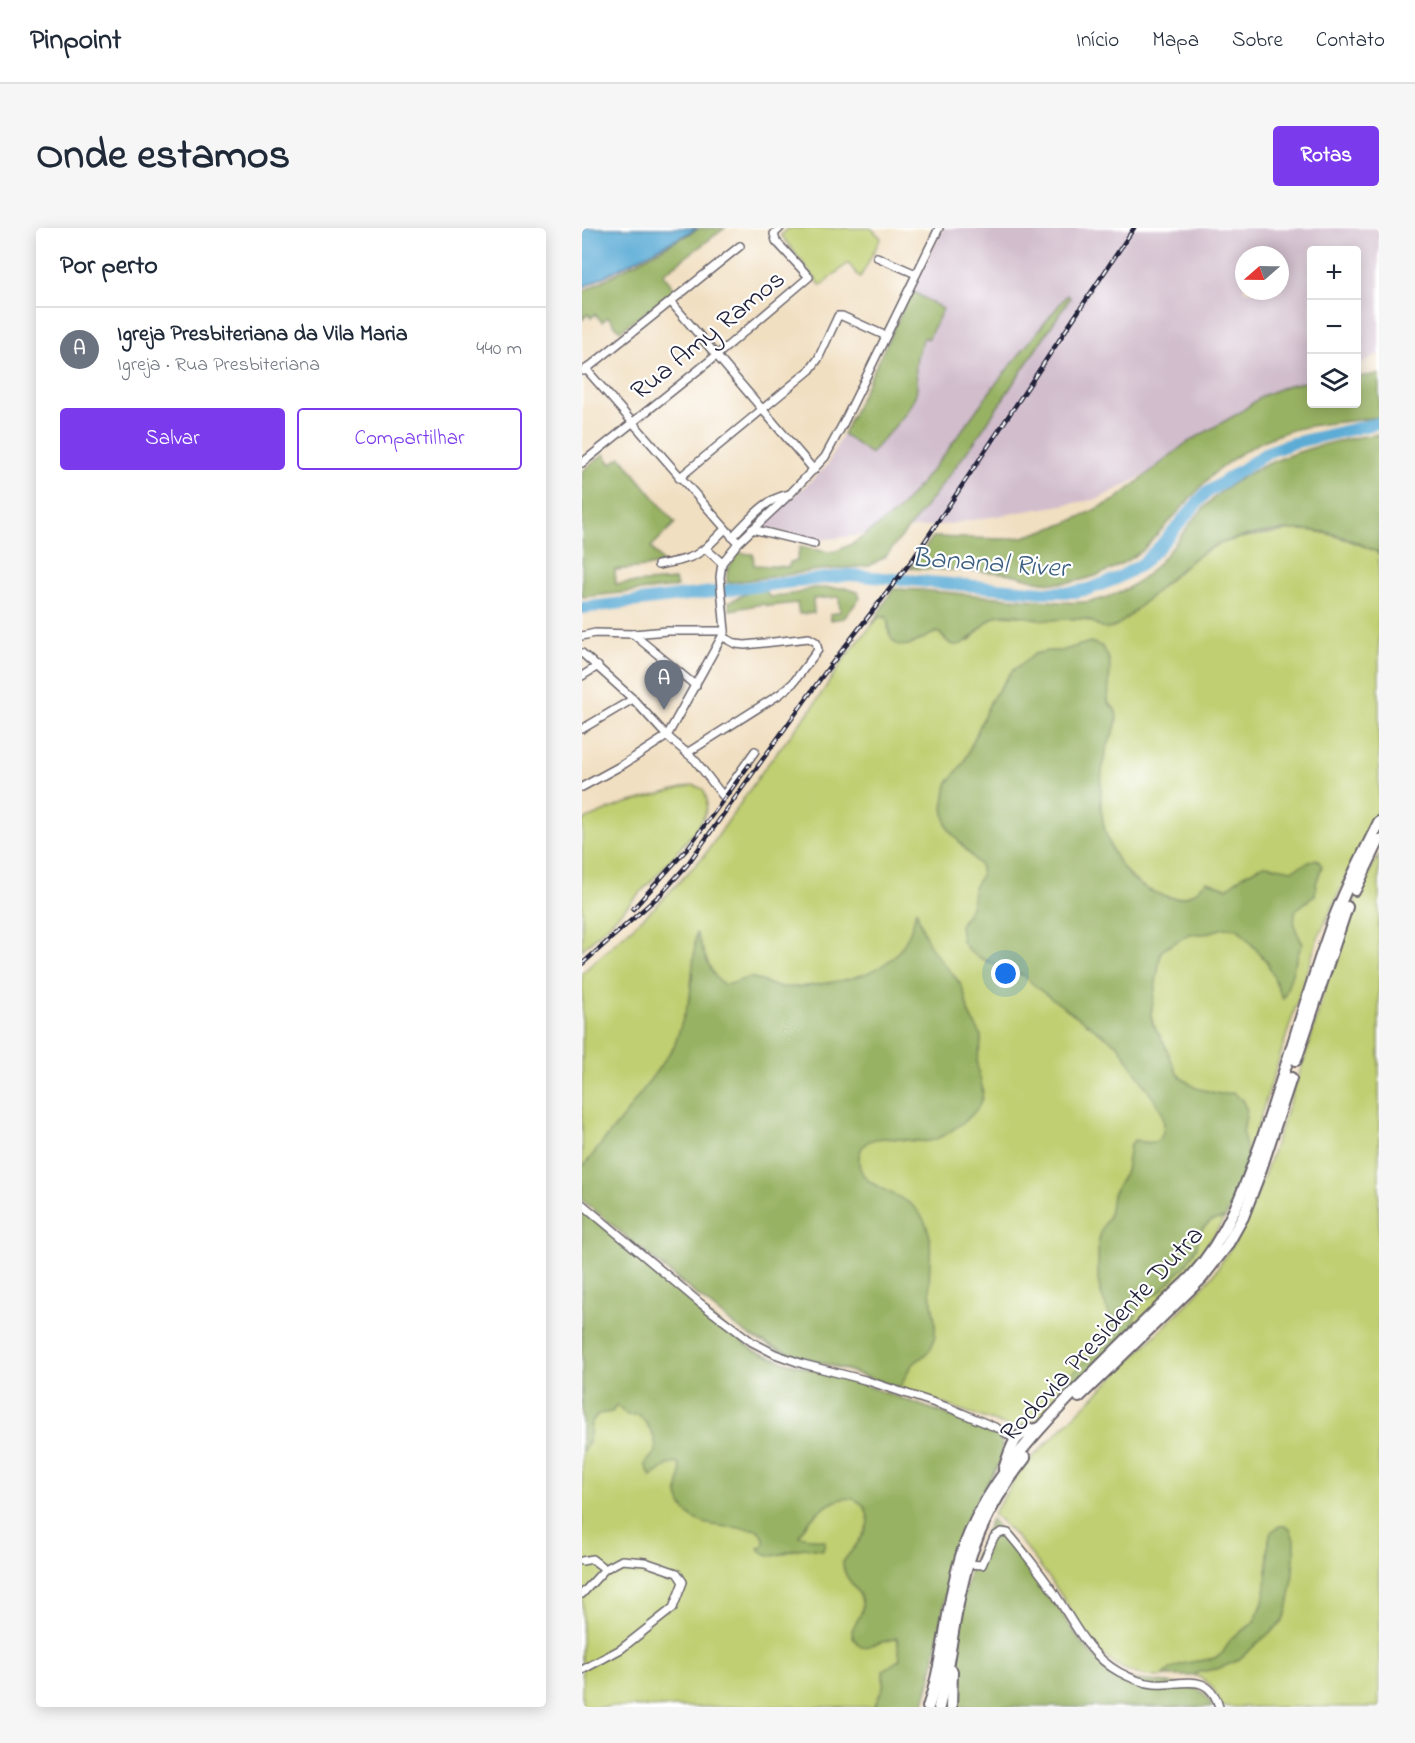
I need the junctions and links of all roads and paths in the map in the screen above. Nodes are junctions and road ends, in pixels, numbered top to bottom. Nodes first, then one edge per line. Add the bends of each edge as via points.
1 (780, 228) edge
2 (939, 228) edge
3 (740, 246) dead end
4 (877, 257) dead end
5 (916, 274) junction
6 (671, 302) junction
7 (886, 336) junction
8 (717, 355) junction
9 (584, 371) edge
10 (762, 408) junction
11 (632, 423) junction
12 (582, 463) edge
13 (814, 470) junction
14 (679, 478) junction
15 (790, 494) junction
16 (725, 529) junction
17 (752, 529) junction
18 (732, 537) junction
19 (738, 543) junction
20 (814, 544) dead end
21 (706, 549) junction
22 (722, 563) junction
23 (658, 565) dead end
24 (633, 634) junction
25 (724, 634) junction
26 (582, 636) edge
27 (582, 653) edge
28 (598, 666) junction
29 (582, 675) edge
30 (696, 686) junction
31 (633, 699) junction
32 (582, 729) edge
33 (667, 736) junction
34 (755, 751) dead end
35 (687, 753) junction
36 (582, 787) edge
37 (1379, 822) edge
38 (1379, 840) edge
39 (582, 1204) edge
40 (1040, 1428) junction
41 (1014, 1439) junction
42 (1002, 1476) junction
43 (582, 1561) edge
44 (968, 1564) junction
45 (604, 1569) junction
46 (582, 1594) edge
47 (951, 1640) junction
48 (582, 1671) edge
49 (928, 1707) edge
50 (939, 1707) edge
51 (951, 1707) edge
52 (1219, 1707) edge

1 - 8 street, Rua Amy Ramos via 774,234 776,241 809,277
2 - 5 street
3 - 6 street
4 - 5 street
5 - 7 street
6 - 8 street
6 - 9 street
7 - 10 street via 842,315 836,318 814,365
7 - 13 street via 844,422
8 - 10 street
8 - 11 street, Rua Amy Ramos
9 - 11 street
10 - 13 street
10 - 14 street
11 - 12 street, Rua Amy Ramos
11 - 14 street
13 - 15 street
14 - 16 street
15 - 17 street
15 - 18 street via 769,502
16 - 18 street
16 - 21 street
17 - 19 street
17 - 20 street
18 - 19 street
19 - 22 street
21 - 22 street
21 - 23 street via 689,560
22 - 25 street
24 - 25 street
24 - 26 street
24 - 30 street
25 - 30 street
25 - 35 street via 736,644 745,645 809,638 816,642 818,650 780,694
27 - 28 street
28 - 29 street
28 - 31 street
30 - 33 street
31 - 32 street
31 - 33 street
33 - 35 street
33 - 36 street
34 - 35 street via 723,796
37 - 40 highway, Rodovia Presidente Dutra via 1328,934 1254,1164 1226,1230 1191,1277
38 - 44 highway, Rodovia Presidente Dutra via 1343,917 1259,1175 1226,1247 1201,1279 1045,1433 999,1496
39 - 41 street via 752,1342 795,1361 950,1408
40 - 41 highway
40 - 42 highway, Rodovia Presidente Dutra
41 - 42 highway
42 - 49 highway, Rodovia Presidente Dutra via 972,1527 957,1570
43 - 45 street via 592,1559
44 - 47 highway, Rodovia Presidente Dutra
44 - 52 street via 982,1565 994,1538 1008,1533 1034,1564 1093,1652 1107,1664 1145,1682 1203,1684 1215,1695
45 - 46 street
45 - 48 street via 622,1560 645,1562 677,1573 683,1582 673,1608 621,1649
47 - 50 highway, Rodovia Presidente Dutra
47 - 51 highway

